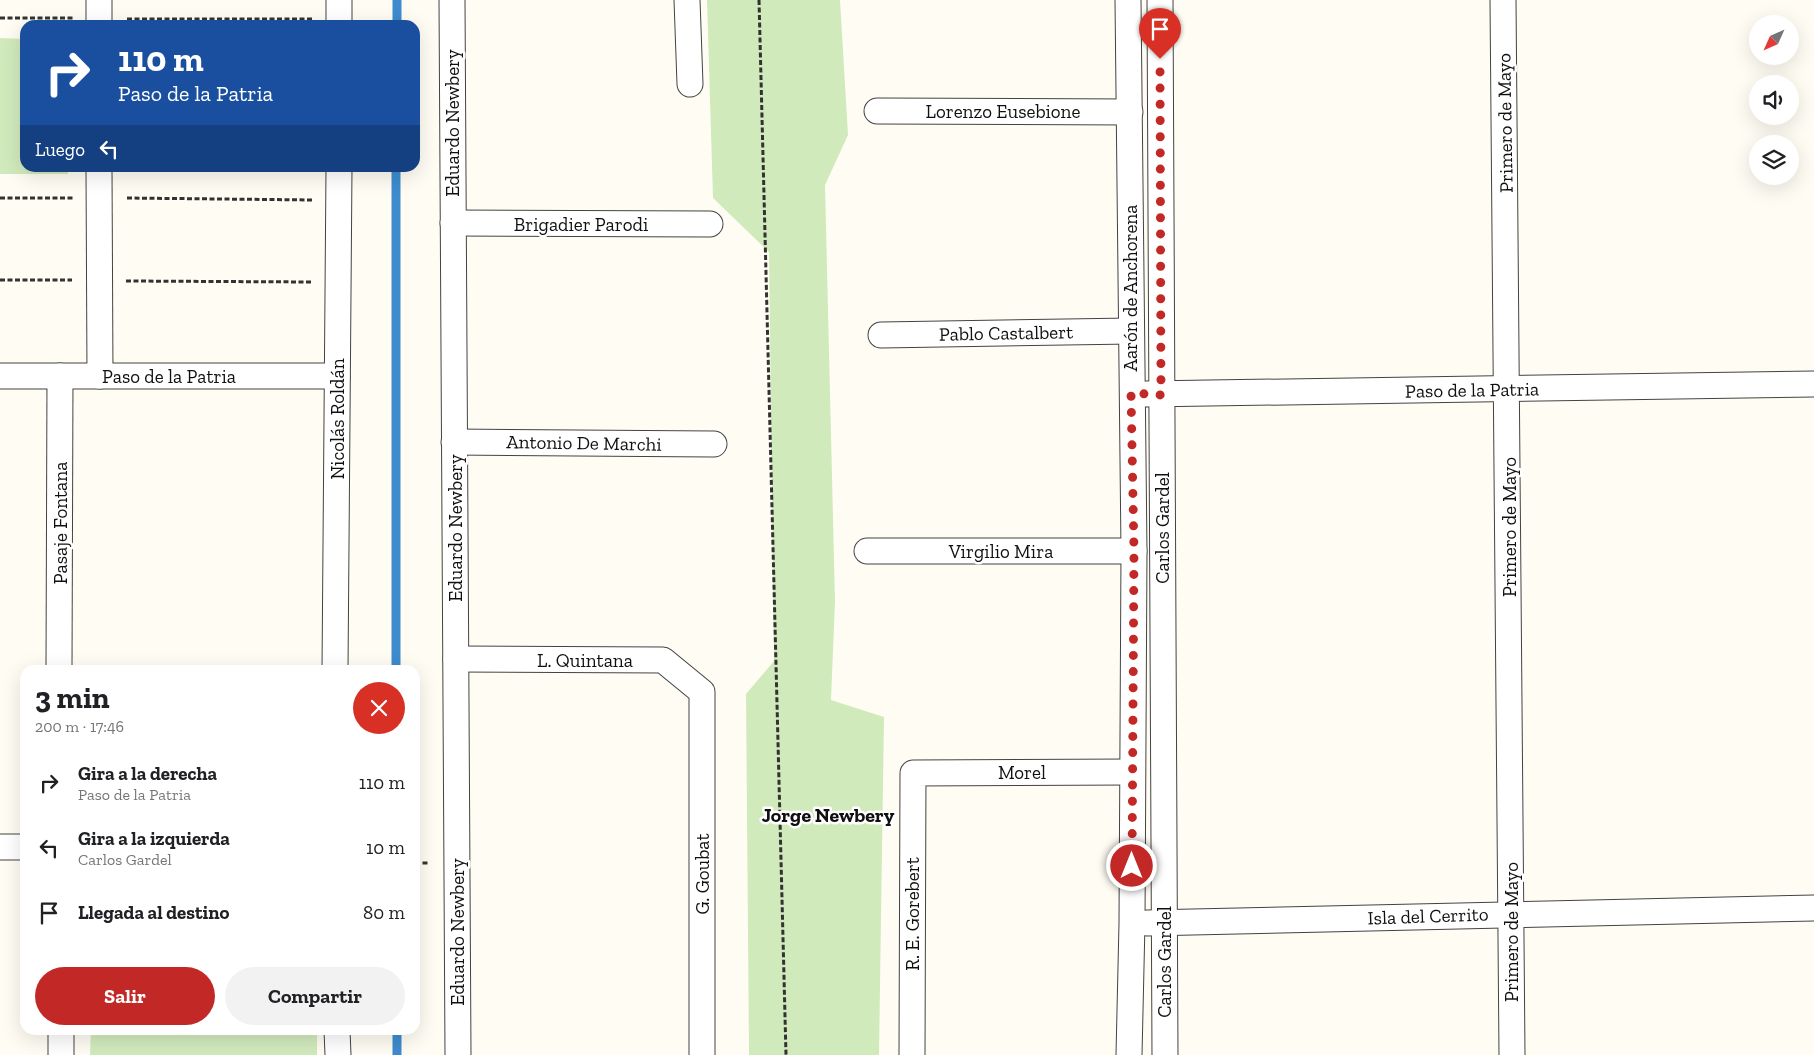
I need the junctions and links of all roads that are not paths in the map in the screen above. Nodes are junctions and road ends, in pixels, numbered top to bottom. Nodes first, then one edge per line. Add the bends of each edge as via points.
1 (452, 0) edge
2 (687, 0) edge
3 (1128, 0) edge
4 (1160, 0) edge
5 (1503, 0) edge
6 (690, 84) dead end
7 (877, 111) dead end
8 (1130, 112) junction
9 (99, 172) edge
10 (339, 172) edge
11 (453, 223) junction
12 (710, 224) dead end
13 (1131, 331) junction
14 (881, 335) dead end
15 (0, 376) edge
16 (60, 376) junction
17 (100, 376) junction
18 (337, 376) junction
19 (1814, 384) edge
20 (1508, 389) junction
21 (1131, 393) junction
22 (1161, 395) junction
23 (454, 442) junction
24 (714, 444) dead end
25 (867, 551) dead end
26 (1134, 551) junction
27 (456, 659) junction
28 (59, 665) edge
29 (335, 665) edge
30 (702, 692) joint
31 (913, 772) joint
32 (1132, 772) junction
33 (20, 847) edge
34 (0, 848) edge
35 (1814, 908) edge
36 (1511, 914) junction
37 (1132, 923) junction
38 (1164, 923) junction
39 (61, 1035) edge
40 (337, 1035) edge
41 (61, 1055) edge
42 (338, 1055) edge
43 (458, 1055) edge
44 (702, 1055) edge
45 (912, 1055) edge
46 (1128, 1055) edge
47 (1165, 1055) edge
48 (1512, 1055) edge

1 - 11 street, Eduardo Newbery
2 - 6 street
3 - 8 street, Aarón de Anchorena
4 - 22 street, Carlos Gardel
5 - 20 street, Primero de Mayo
7 - 8 street, Lorenzo Eusebione
8 - 13 street, Aarón de Anchorena
9 - 17 street
10 - 18 street, Nicolás Roldán
11 - 12 street, Brigadier Parodi
11 - 23 street, Eduardo Newbery
13 - 14 street, Pablo Castalbert
13 - 21 street, Aarón de Anchorena
15 - 16 street, Paso de la Patria
16 - 17 street, Paso de la Patria
16 - 28 street, Pasaje Fontana
17 - 18 street, Paso de la Patria
18 - 29 street, Nicolás Roldán
19 - 20 street, Paso de la Patria
20 - 22 street, Paso de la Patria
20 - 36 street, Primero de Mayo
21 - 22 street, Paso de la Patria
21 - 26 street, Aarón de Anchorena
22 - 38 street, Carlos Gardel
23 - 24 street, Antonio De Marchi
23 - 27 street, Eduardo Newbery
25 - 26 street, Virgilio Mira
26 - 32 street, Aarón de Anchorena
27 - 30 street, L. Quintana via 663,660
27 - 43 street, Eduardo Newbery
30 - 44 street, G. Goubat
31 - 32 street, Morel
31 - 45 street, R. E. Gorebert
32 - 37 street, Aarón de Anchorena
33 - 34 street
35 - 36 street, Isla del Cerrito
36 - 38 street, Isla del Cerrito
36 - 48 street, Primero de Mayo
37 - 38 street, Isla del Cerrito
37 - 46 street, Aarón de Anchorena
38 - 47 street, Carlos Gardel
39 - 41 street
40 - 42 street

